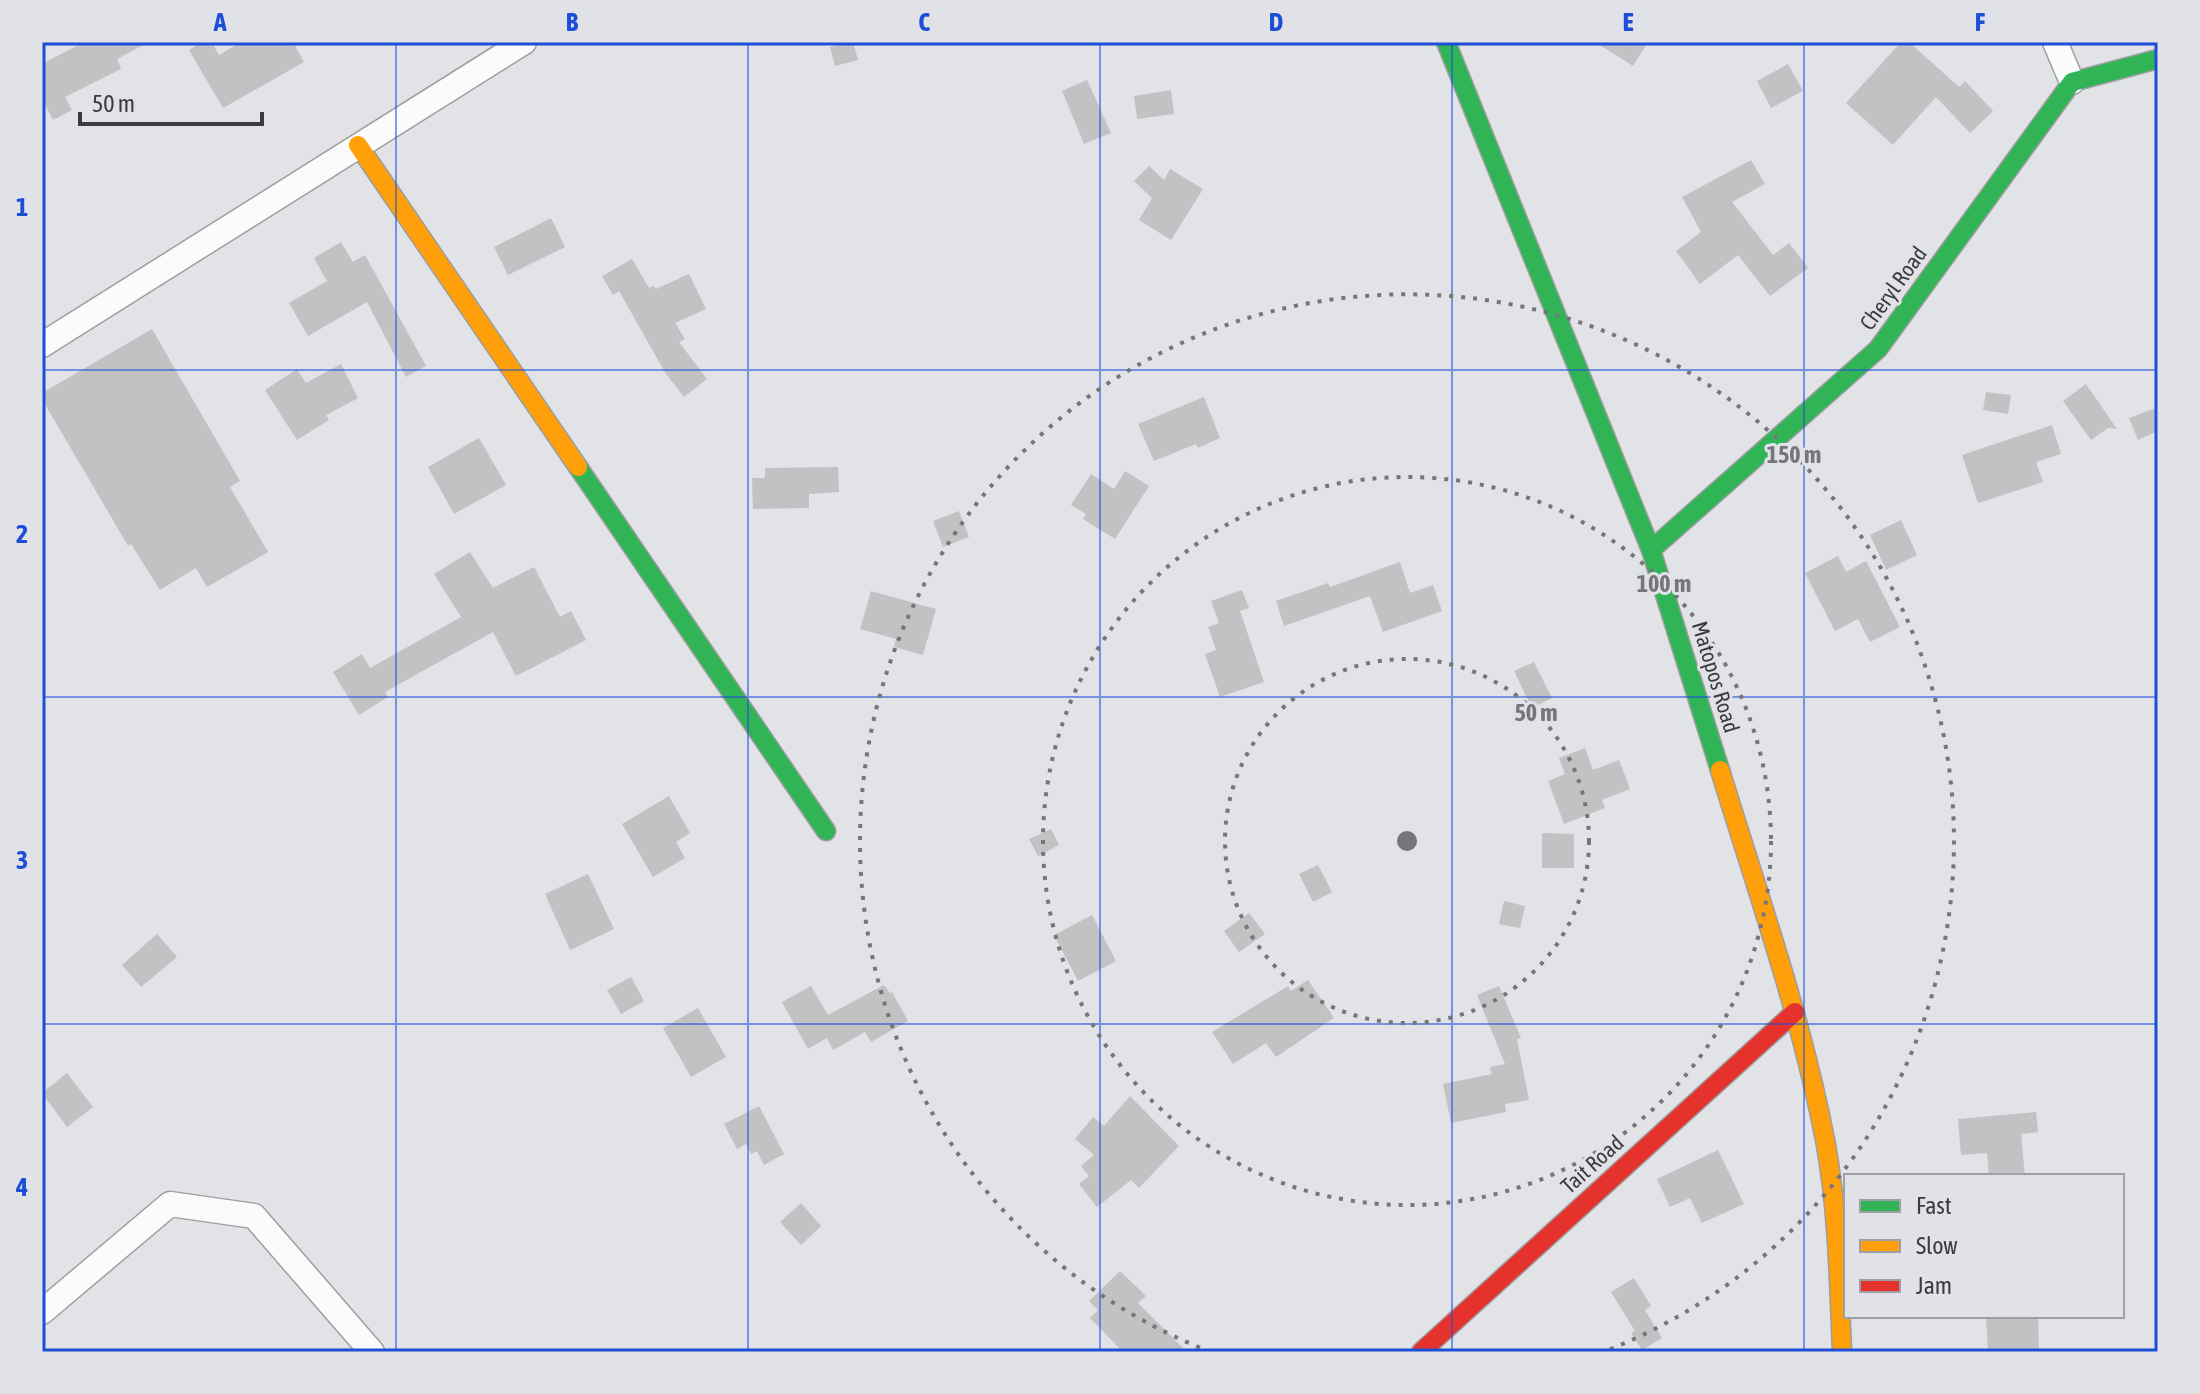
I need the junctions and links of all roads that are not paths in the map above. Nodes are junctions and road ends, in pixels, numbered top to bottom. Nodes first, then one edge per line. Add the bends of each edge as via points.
1 (524, 42) edge
2 (1446, 42) edge
3 (2055, 42) edge
4 (2158, 59) edge
5 (2072, 82) junction
6 (358, 145) junction
7 (42, 345) edge
8 (1651, 550) junction
9 (826, 831) dead end
10 (1795, 1012) junction
11 (42, 1312) edge
12 (372, 1352) edge
13 (1421, 1352) edge
14 (1842, 1352) edge

1 - 6 street
2 - 8 street, Matopos Road
3 - 5 street
4 - 5 street
5 - 8 street, Cheryl Road via 1878,349
6 - 7 street
6 - 9 street
8 - 10 street, Matopos Road
10 - 13 street, Tait Road
10 - 14 street, Matopos Road via 1826,1147
11 - 12 street via 170,1204 254,1216

